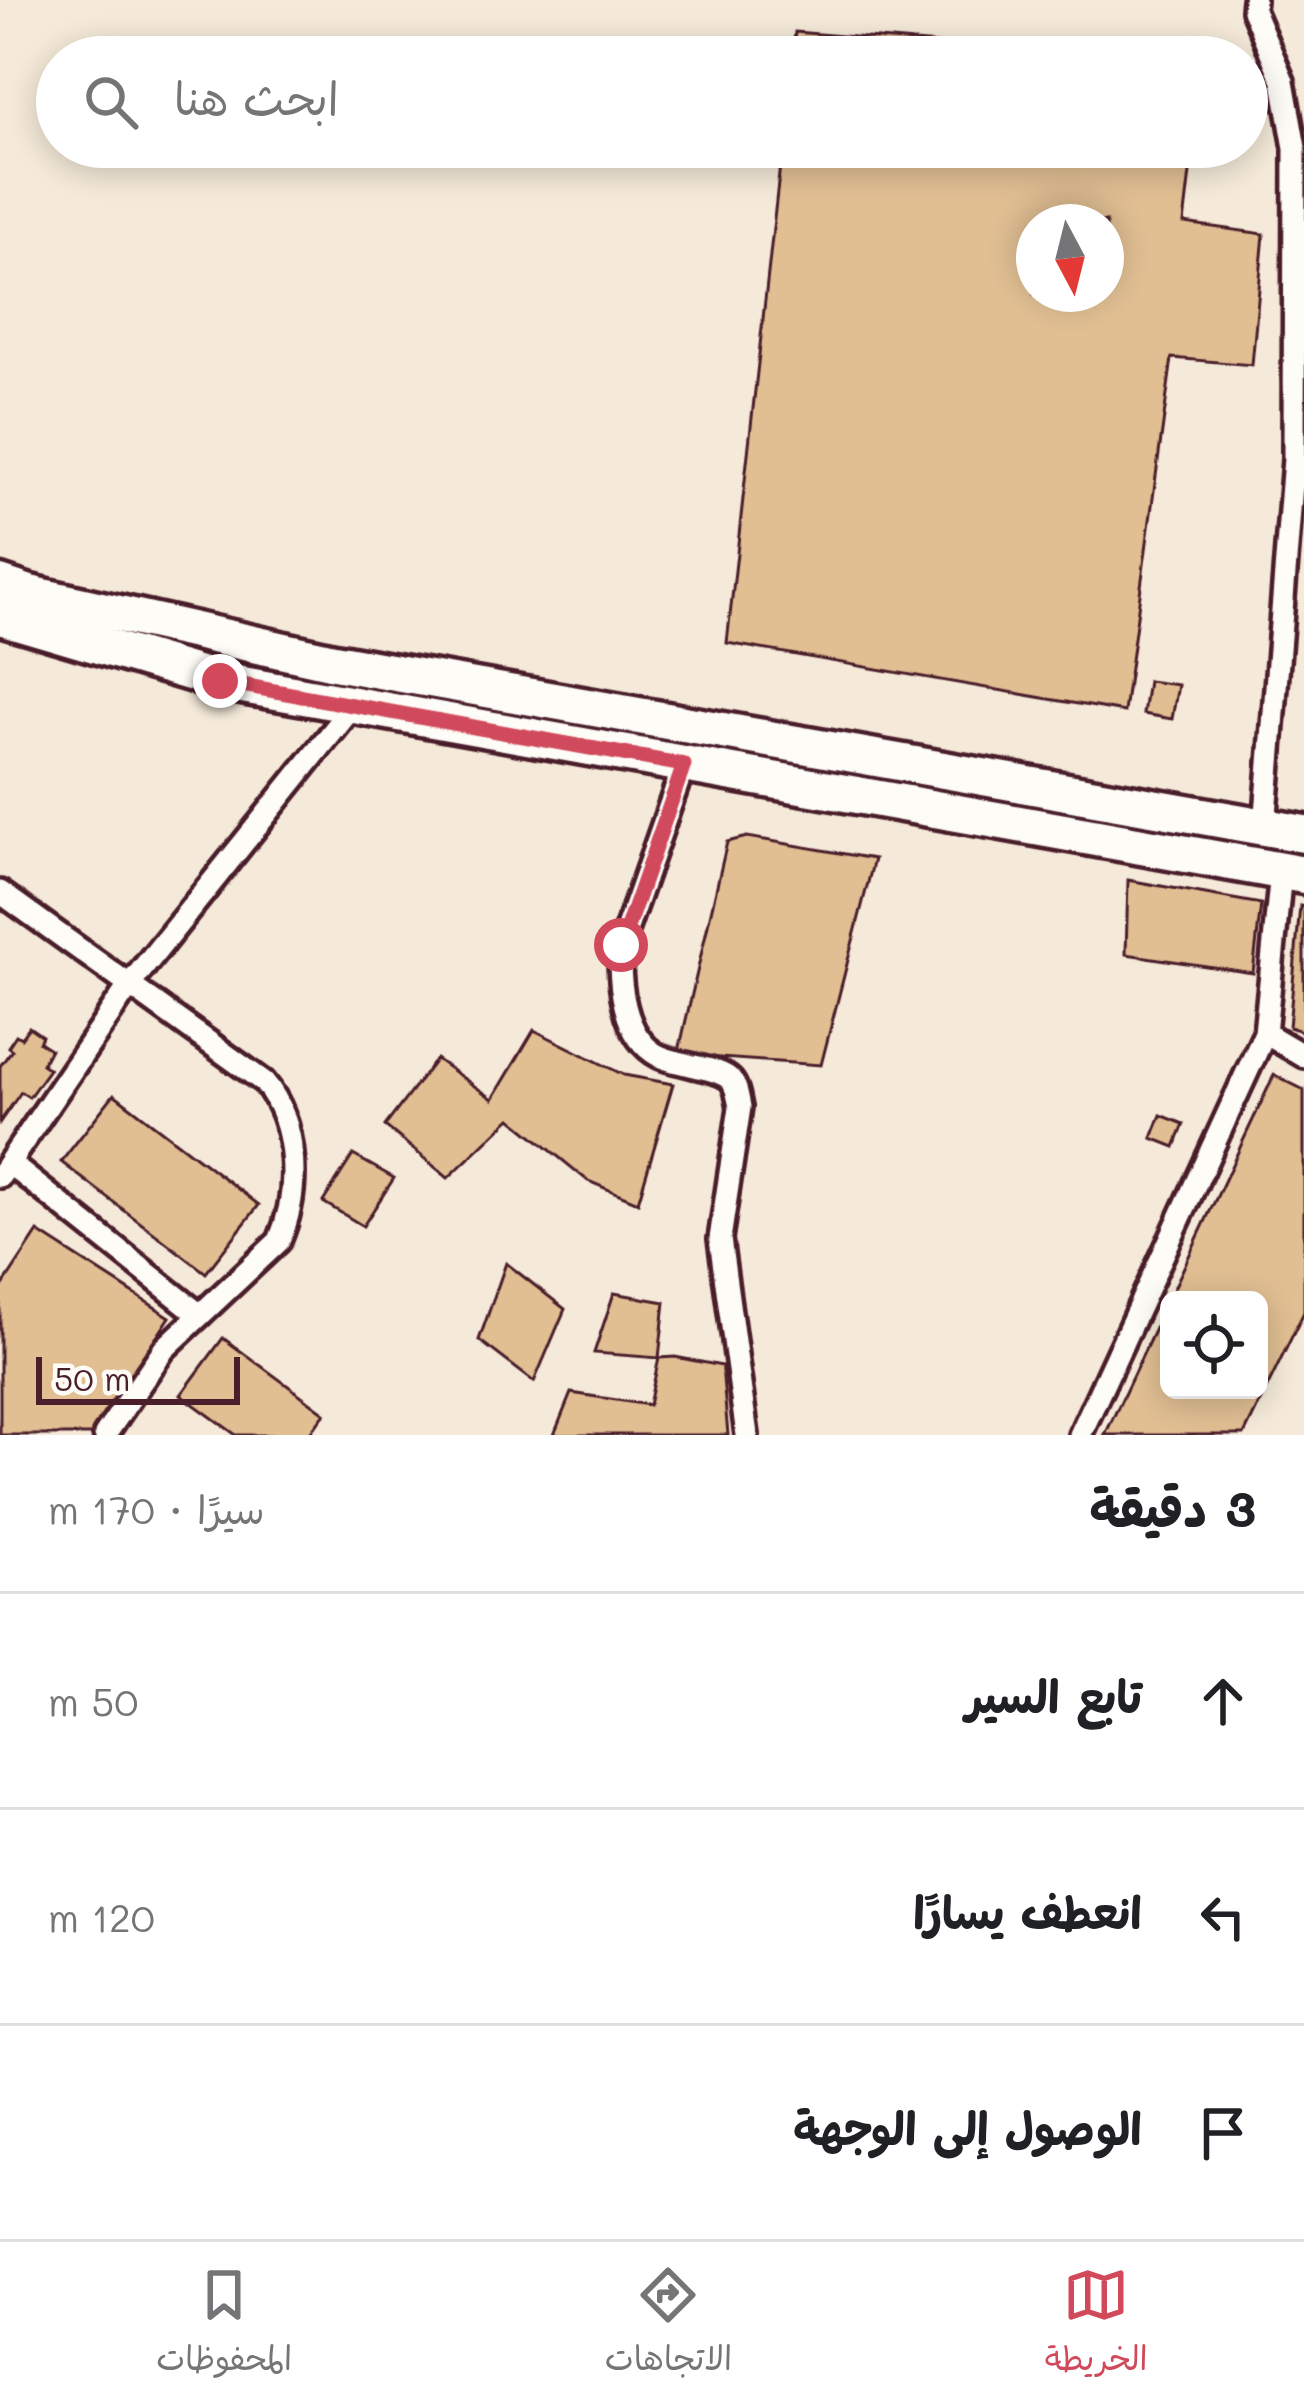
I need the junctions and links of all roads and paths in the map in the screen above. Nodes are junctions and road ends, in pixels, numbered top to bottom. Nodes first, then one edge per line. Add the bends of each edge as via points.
1 (1254, 0) edge
2 (1264, 36) edge
3 (1268, 46) edge
4 (0, 584) edge
5 (0, 616) edge
6 (353, 705) junction
7 (684, 765) junction
8 (1265, 827) junction
9 (1304, 834) edge
10 (1292, 874) edge
11 (0, 892) edge
12 (131, 983) junction
13 (1265, 1033) junction
14 (1304, 1056) edge
15 (4, 1169) edge
16 (200, 1315) junction
17 (105, 1435) edge
18 (747, 1435) edge
19 (1080, 1435) edge

1 - 2 street
3 - 8 street via 1295,148 1294,459
4 - 8 main road via 334,662
5 - 6 main road via 220,681
6 - 7 main road
6 - 12 street
7 - 10 main road
7 - 18 street via 619,970 642,1043 659,1056 720,1073 737,1092 720,1239
8 - 9 main road
10 - 13 street
11 - 12 street
12 - 15 street
12 - 16 street via 264,1082 296,1178 279,1241
13 - 14 street
13 - 19 street
15 - 16 street
16 - 17 street via 164,1349

